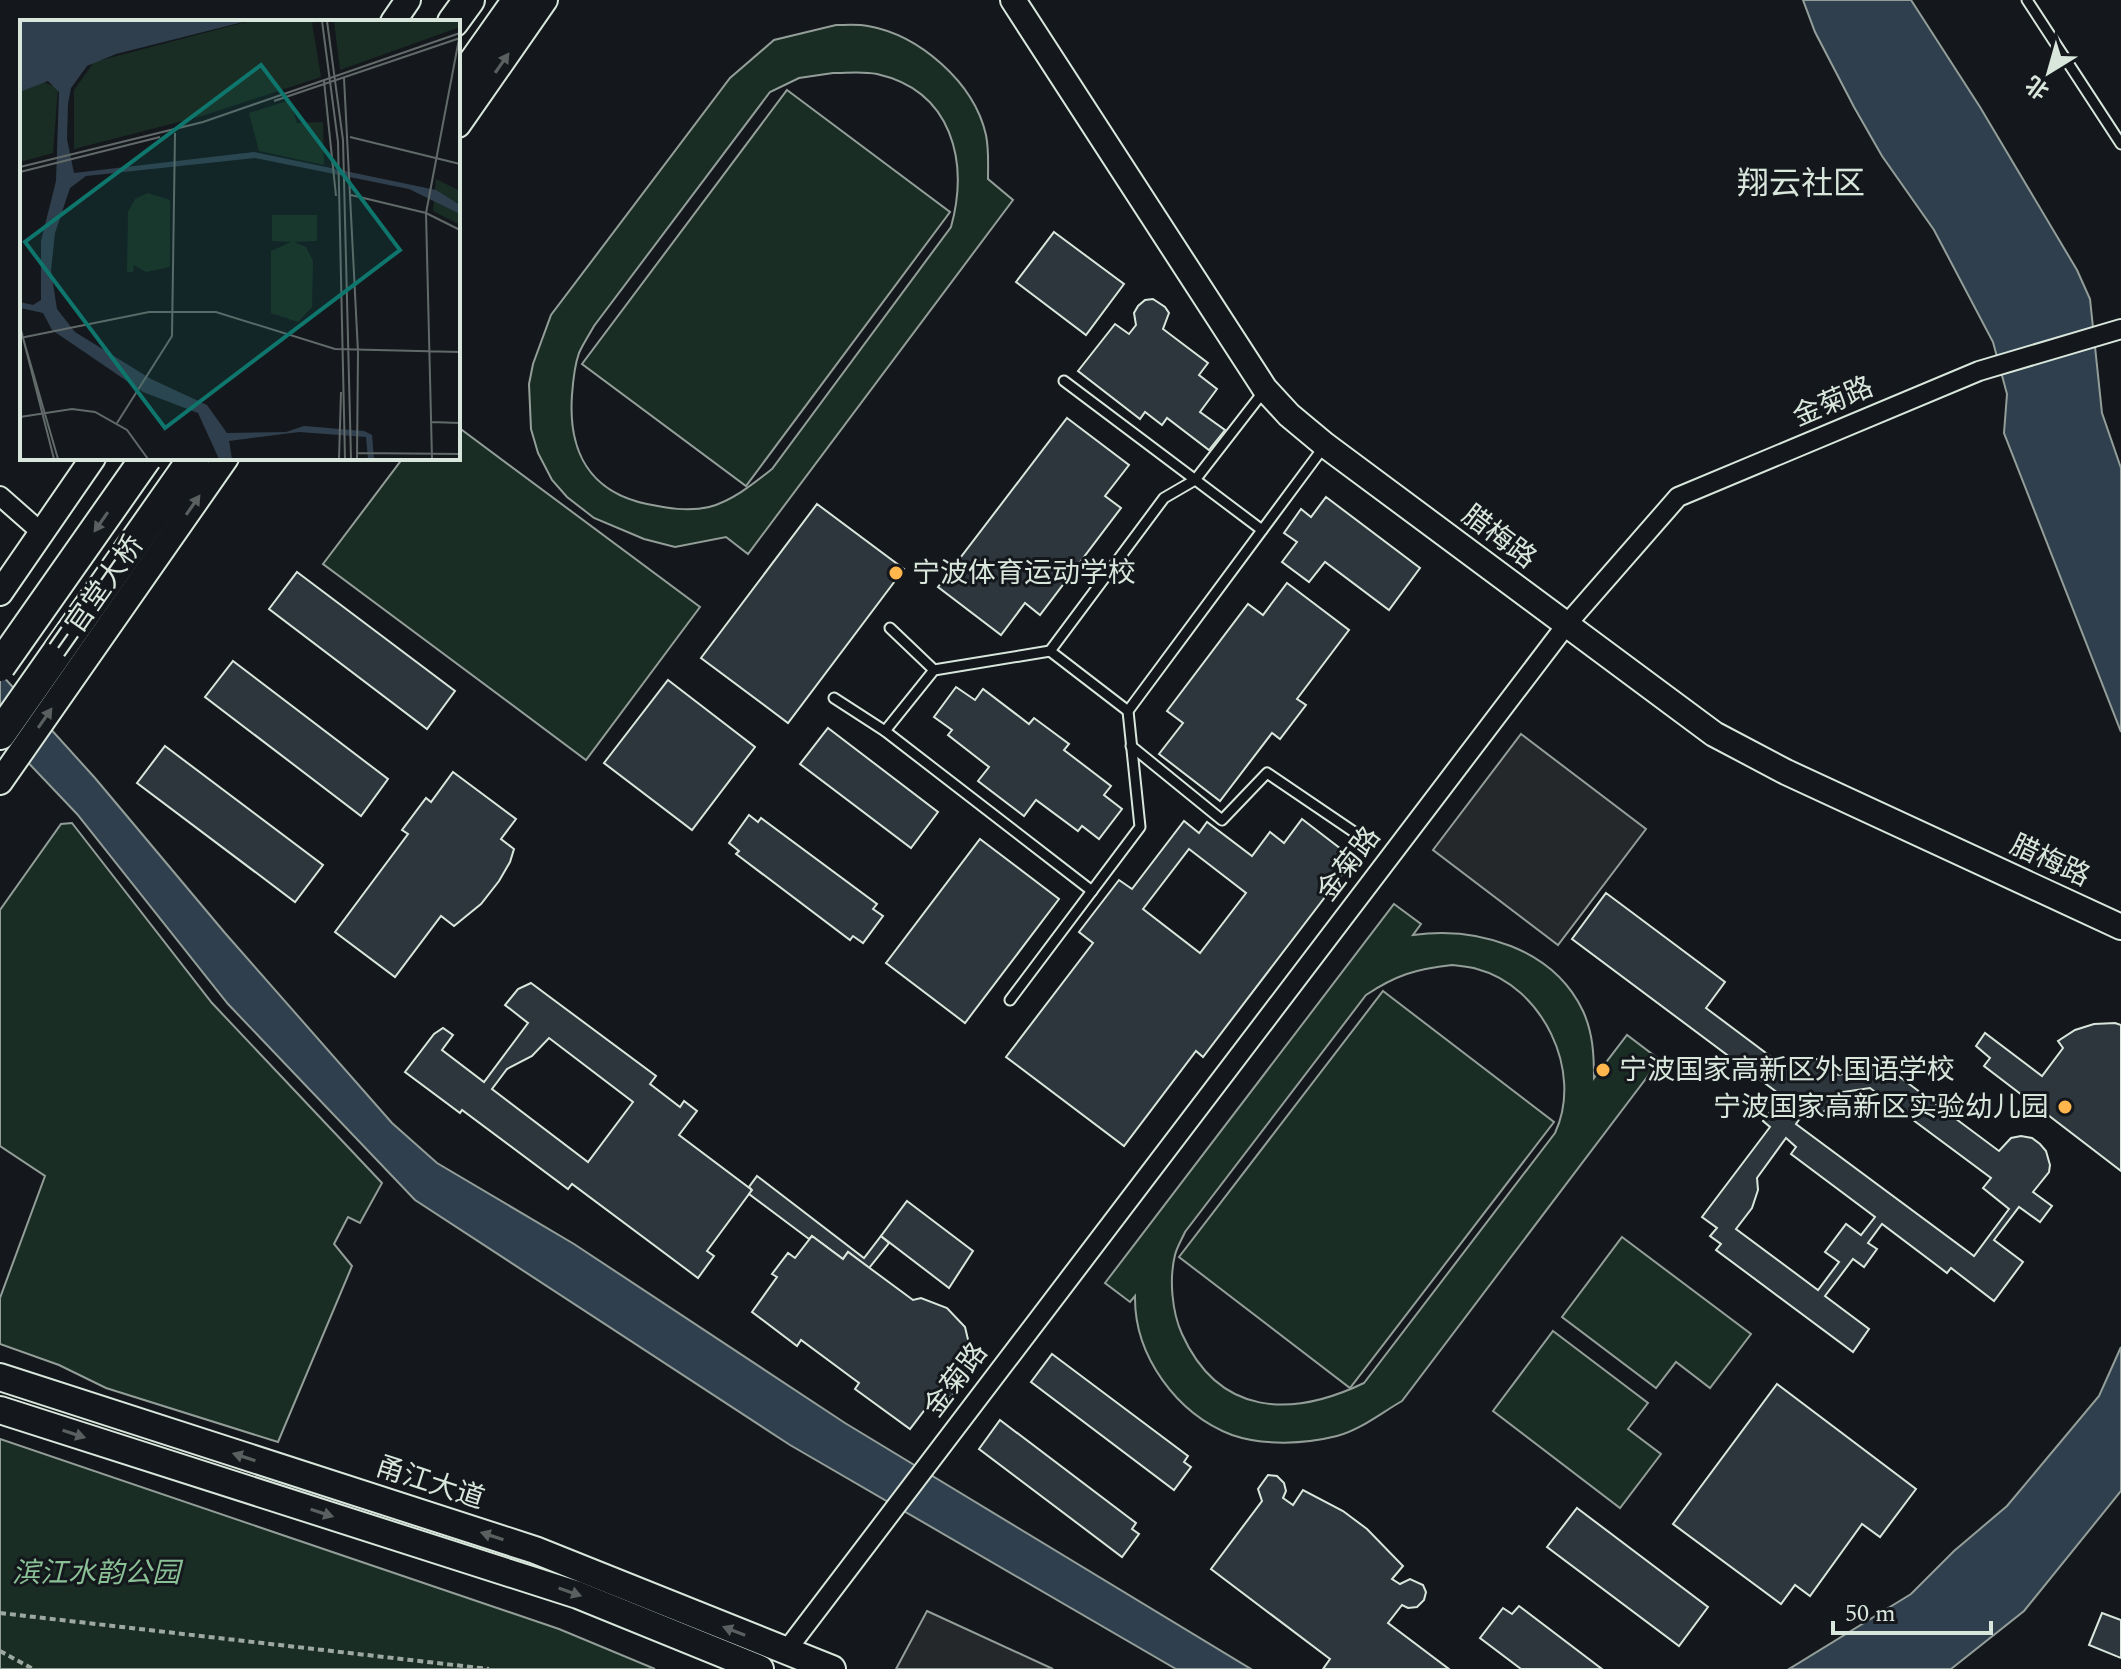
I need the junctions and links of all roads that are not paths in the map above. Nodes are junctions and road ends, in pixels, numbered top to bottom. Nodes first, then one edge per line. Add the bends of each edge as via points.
1 (408, 0) edge
2 (469, 0) edge
3 (518, 0) edge
4 (545, 0) edge
5 (1013, 0) edge
6 (2027, 0) edge
7 (394, 20) edge
8 (454, 20) edge
9 (460, 82) edge
10 (460, 122) edge
11 (2121, 144) edge
12 (2115, 331) edge
13 (1064, 381) dead end
14 (1265, 389) junction
15 (1325, 445) junction
16 (92, 460) edge
17 (145, 460) edge
18 (193, 460) edge
19 (225, 460) edge
20 (1195, 480) junction
21 (0, 496) edge
22 (1262, 530) junction
23 (42, 533) junction
24 (0, 593) edge
25 (1567, 624) junction
26 (890, 628) dead end
27 (1050, 651) junction
28 (0, 666) edge
29 (934, 670) junction
30 (834, 698) dead end
31 (1128, 711) junction
32 (885, 731) junction
33 (0, 734) edge
34 (1131, 746) junction
35 (0, 782) edge
36 (1357, 834) dead end
37 (1092, 891) junction
38 (2121, 927) edge
39 (1010, 1000) dead end
40 (0, 1377) edge
41 (0, 1410) edge
42 (786, 1651) junction
43 (760, 1669) edge
44 (832, 1669) edge

1 - 7 street
2 - 8 main road
3 - 9 main road
10 -> 4 street
5 - 14 street, 腊梅路
6 - 11 lane
12 - 25 street, 金菊路 via 1979,371 1678,497
13 - 20 lane
14 - 15 street, 腊梅路
14 - 20 lane
15 - 22 lane
15 - 25 street, 腊梅路
16 - 23 street
17 -> 28 main road, 三官堂大桥, bridge
18 - 33 main road, 三官堂大桥
35 -> 19 street
20 - 22 lane
20 - 27 lane via 1164,498
21 - 23 street
22 - 31 lane
23 - 24 street
25 - 38 street, 腊梅路 via 1714,734 1753,756
25 - 42 street, 金菊路
26 - 29 lane
27 - 29 lane
27 - 31 lane
29 - 32 lane
30 - 32 lane
31 - 34 lane
32 - 37 lane
34 - 36 lane via 1222,820 1267,773
34 - 37 lane via 1140,827
37 - 39 lane
42 -> 40 main road, 甬江大道 via 535,1550
41 -> 43 main road via 578,1595
42 - 44 main road, 甬江大道

